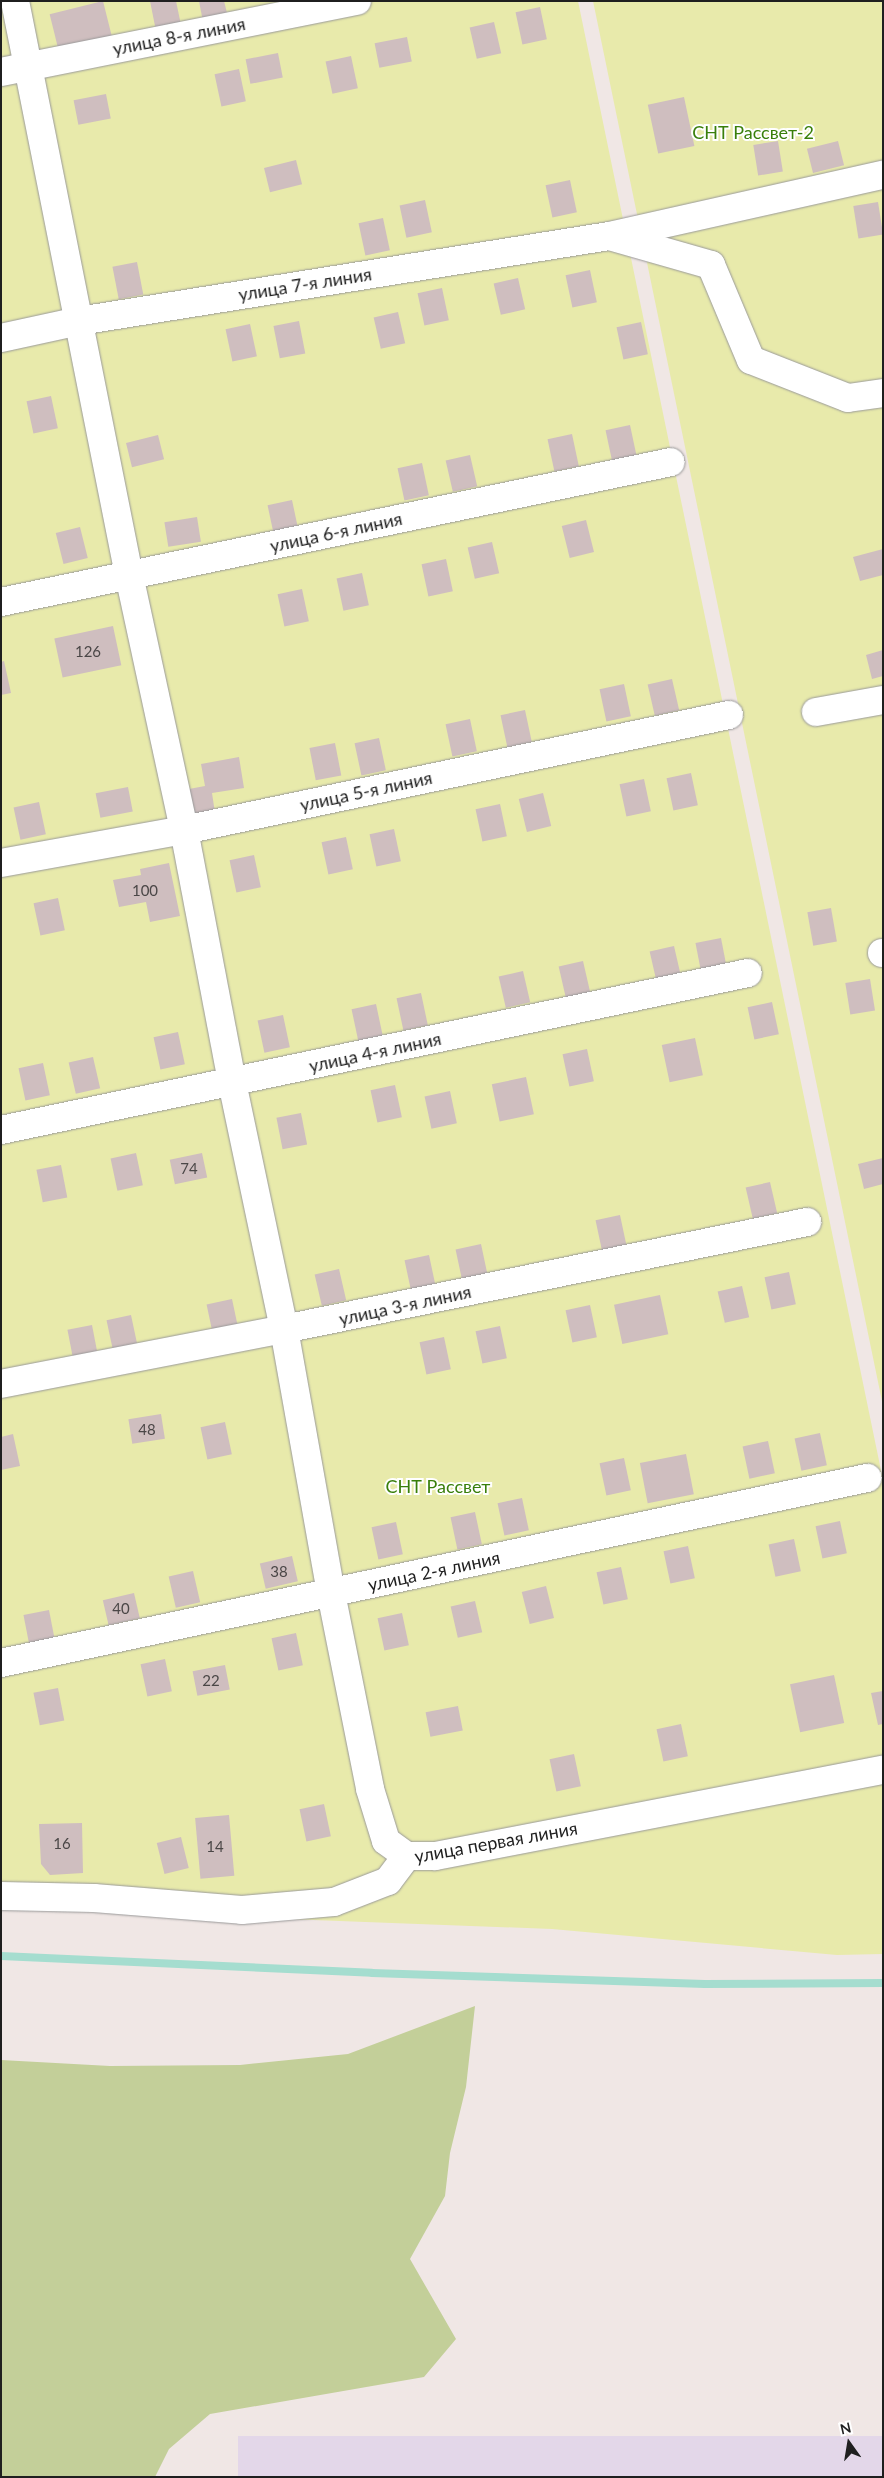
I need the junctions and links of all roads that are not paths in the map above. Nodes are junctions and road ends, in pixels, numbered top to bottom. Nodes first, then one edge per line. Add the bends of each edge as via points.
1 (15, 1) edge
2 (357, 1) edge
3 (28, 66) junction
4 (1, 72) edge
5 (883, 175) edge
6 (609, 236) junction
7 (79, 321) junction
8 (1, 338) edge
9 (883, 393) edge
10 (671, 462) dead end
11 (129, 575) junction
12 (1, 602) edge
13 (883, 700) edge
14 (816, 712) dead end
15 (729, 715) dead end
16 (184, 830) junction
17 (1, 864) edge
18 (748, 974) dead end
19 (232, 1082) junction
20 (1, 1130) edge
21 (807, 1222) dead end
22 (284, 1329) junction
23 (1, 1384) edge
24 (867, 1478) dead end
25 (331, 1593) junction
26 (1, 1663) edge
27 (883, 1770) edge
28 (407, 1856) junction
29 (1, 1896) edge

1 - 3 street
2 - 3 street, улица 8-я линия
3 - 4 street, улица 8-я линия
3 - 7 street
5 - 6 street, улица 7-я линия
6 - 7 street, улица 7-я линия
6 - 9 street via 711,265 750,360 848,398
7 - 8 street, улица 7-я линия
7 - 11 street
10 - 11 street, улица 6-я линия
11 - 12 street, улица 6-я линия
11 - 16 street
13 - 14 street
15 - 16 street, улица 5-я линия
16 - 17 street, улица 5-я линия
16 - 19 street
18 - 19 street, улица 4-я линия
19 - 20 street, улица 4-я линия
19 - 22 street
21 - 22 street, улица 3-я линия
22 - 23 street, улица 3-я линия
22 - 25 street
24 - 25 street, улица 2-я линия
25 - 26 street, улица 2-я линия
25 - 28 street via 373,1797 386,1841
27 - 28 street, улица первая линия via 435,1856
28 - 29 street, улица первая линия via 388,1881 334,1902 242,1910 94,1898

